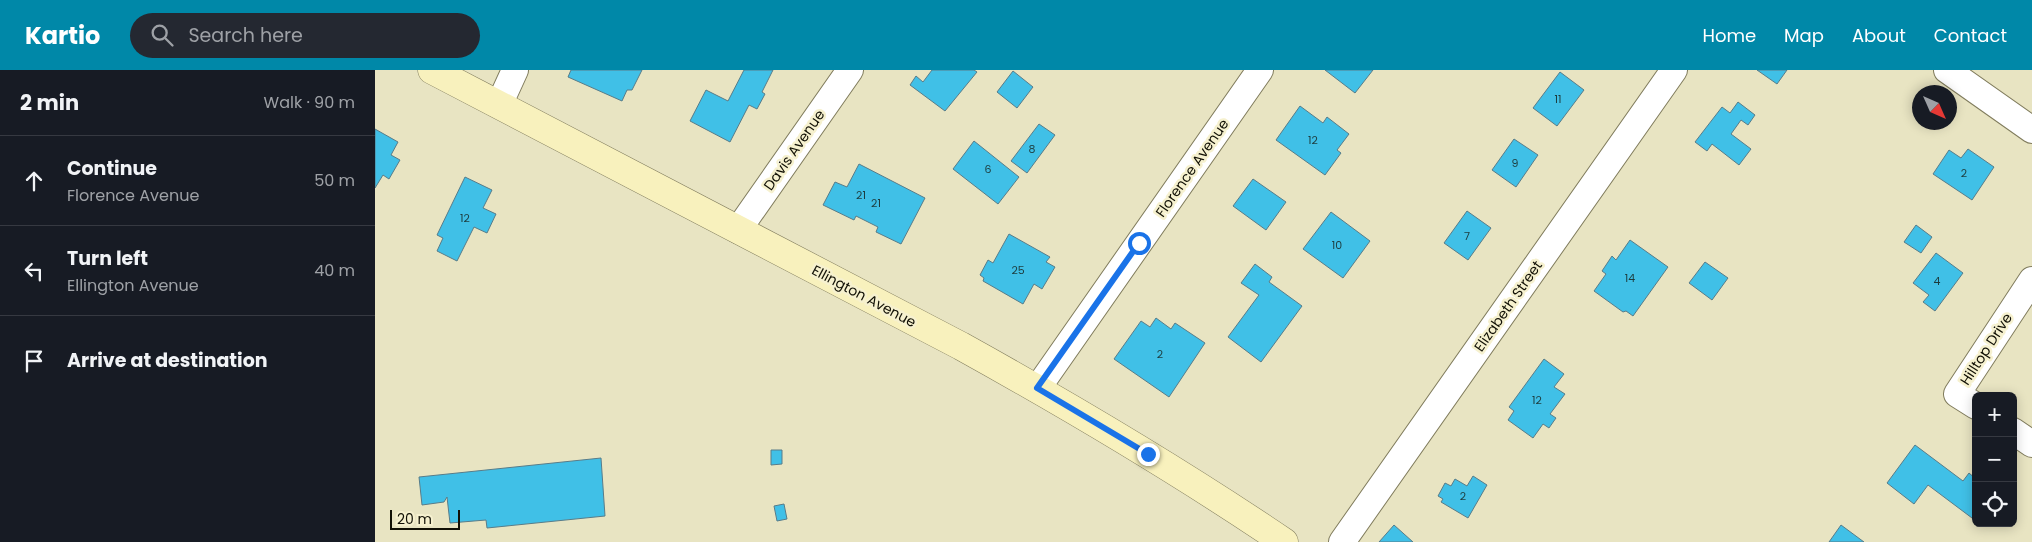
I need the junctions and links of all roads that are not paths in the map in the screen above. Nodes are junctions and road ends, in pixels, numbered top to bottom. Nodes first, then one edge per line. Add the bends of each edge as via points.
1 (431, 70) edge
2 (515, 70) edge
3 (850, 70) edge
4 (1260, 70) edge
5 (1675, 70) edge
6 (1947, 70) edge
7 (499, 105) junction
8 (2032, 130) edge
9 (738, 230) junction
10 (2032, 280) edge
11 (1037, 388) junction
12 (1966, 400) edge
13 (2017, 435) edge
14 (2032, 444) edge
15 (1284, 542) edge
16 (1342, 542) edge

1 - 7 street, Ellington Avenue
2 - 7 street
3 - 9 street, Davis Avenue
4 - 11 street, Florence Avenue
5 - 16 street, Elizabeth Street
6 - 8 street
7 - 9 street, Ellington Avenue
9 - 11 street, Ellington Avenue
10 - 12 street, Hilltop Drive
11 - 15 street, Ellington Avenue via 1188,478
13 - 14 street

